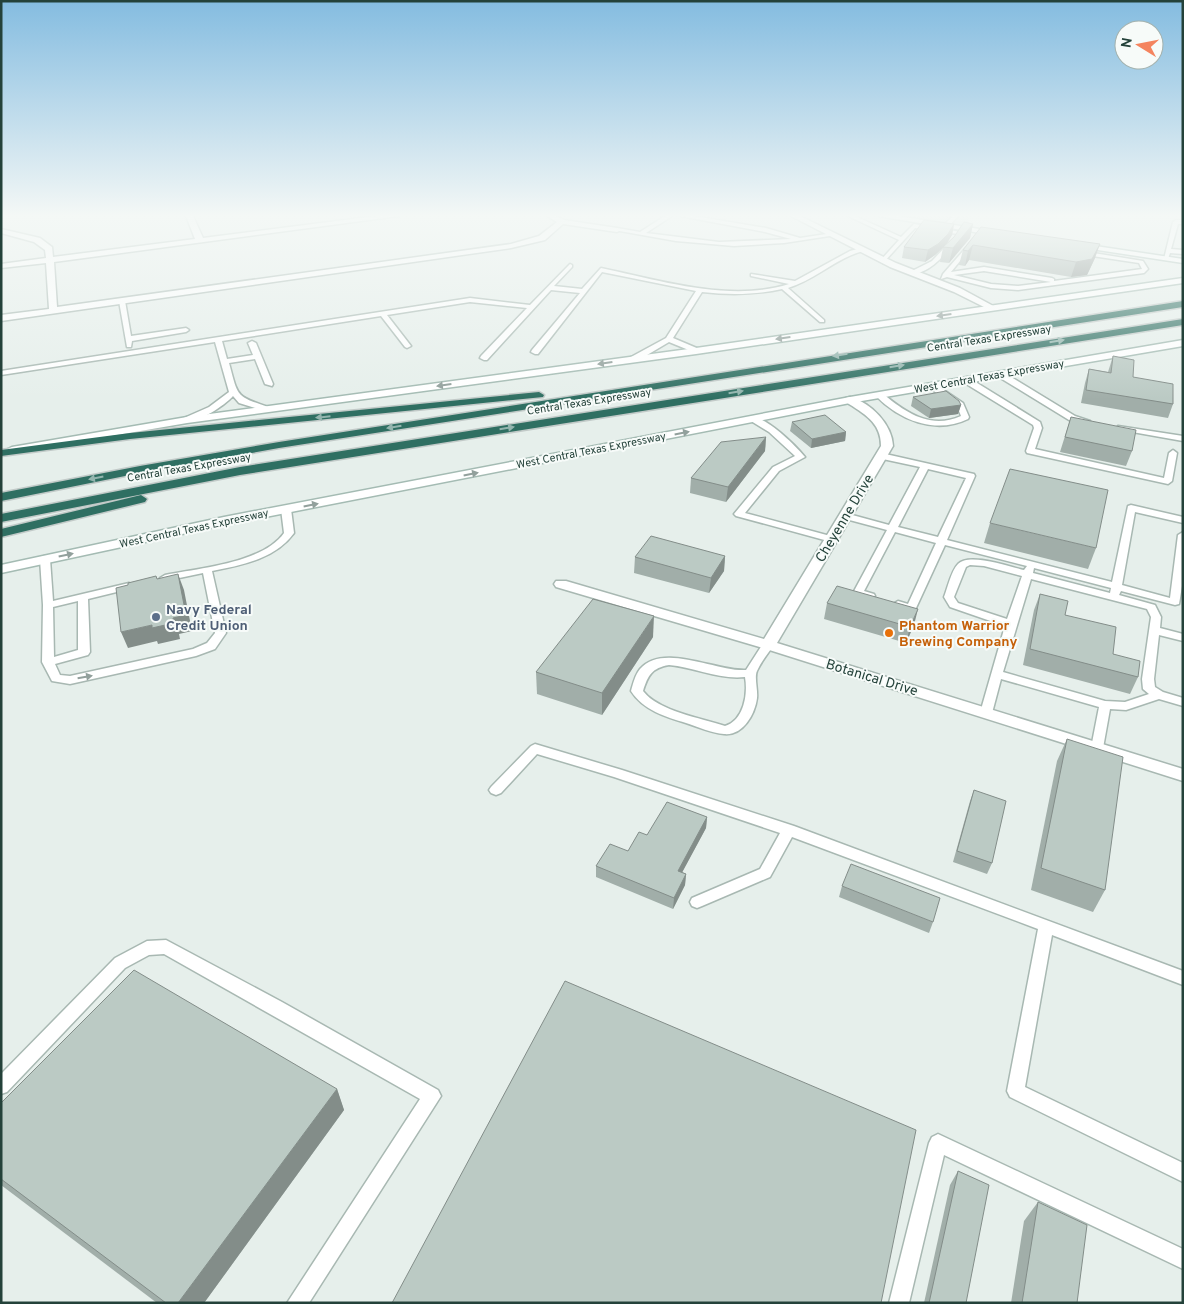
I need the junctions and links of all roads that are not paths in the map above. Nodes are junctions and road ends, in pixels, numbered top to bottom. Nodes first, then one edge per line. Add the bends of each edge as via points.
1 (52, 277) edge
2 (289, 277) edge
3 (560, 277) edge
4 (595, 277) edge
5 (637, 277) edge
6 (763, 277) edge
7 (807, 277) edge
8 (922, 277) edge
9 (944, 277) edge
10 (952, 277) edge
11 (1012, 277) edge
12 (1033, 277) edge
13 (1075, 277) edge
14 (1183, 280) edge
15 (1063, 282) junction
16 (796, 283) junction
17 (939, 283) junction
18 (977, 283) junction
19 (783, 287) junction
20 (550, 288) junction
21 (700, 289) junction
22 (584, 291) junction
23 (122, 301) junction
24 (1183, 304) edge
25 (532, 307) junction
26 (993, 308) junction
27 (53, 310) junction
28 (383, 314) junction
29 (1, 318) edge
30 (822, 321) dead end
31 (1183, 322) edge
32 (186, 330) dead end
33 (128, 339) junction
34 (218, 339) junction
35 (669, 339) junction
36 (252, 343) dead end
37 (1183, 343) edge
38 (407, 346) dead end
39 (1153, 348) junction
40 (1183, 350) edge
41 (696, 351) junction
42 (535, 352) dead end
43 (130, 353) junction
44 (258, 356) junction
45 (484, 358) dead end
46 (634, 359) junction
47 (224, 362) junction
48 (1, 373) edge
49 (1000, 374) junction
50 (966, 380) junction
51 (269, 384) dead end
52 (932, 386) junction
53 (650, 387) junction
54 (233, 392) junction
55 (879, 395) junction
56 (850, 400) junction
57 (265, 409) junction
58 (754, 419) junction
59 (186, 420) junction
60 (1091, 422) edge
61 (1109, 425) edge
62 (1183, 440) edge
63 (1, 452) edge
64 (882, 456) junction
65 (1183, 464) edge
66 (925, 466) junction
67 (240, 471) junction
68 (1, 497) edge
69 (286, 510) junction
70 (845, 516) junction
71 (1, 518) edge
72 (1183, 520) edge
73 (892, 528) junction
74 (1, 533) edge
75 (1183, 535) edge
76 (831, 539) junction
77 (942, 541) junction
78 (45, 559) junction
79 (1, 568) edge
80 (207, 570) junction
81 (1029, 570) junction
82 (157, 580) edge
83 (138, 584) edge
84 (561, 584) dead end
85 (1115, 592) junction
86 (1179, 594) edge
87 (83, 597) junction
88 (48, 605) junction
89 (1011, 624) junction
90 (1154, 630) junction
91 (1183, 638) edge
92 (768, 645) junction
93 (48, 662) junction
94 (750, 673) junction
95 (996, 674) junction
96 (1159, 695) junction
97 (1183, 702) edge
98 (1105, 705) junction
99 (986, 713) junction
100 (1097, 748) junction
101 (1183, 775) edge
102 (496, 790) dead end
103 (789, 830) junction
104 (697, 902) dead end
105 (1046, 926) junction
106 (1183, 978) edge
107 (1, 1086) edge
108 (1183, 1173) edge
109 (1183, 1259) edge
110 (297, 1303) edge
111 (899, 1303) edge

1 - 27 street
2 - 23 street
3 - 20 lane
4 - 22 lane
5 - 21 lane
6 - 16 lane
7 - 16 lane
8 - 17 street
9 - 17 lane
10 - 18 lane
11 - 18 lane
12 - 15 lane
13 - 15 lane
14 - 26 street
15 - 18 lane via 1018,288
16 - 19 lane
17 - 26 street
19 - 21 lane via 734,292
19 - 30 lane
20 - 22 lane
20 - 25 lane
21 - 35 lane
22 - 42 lane
23 - 27 street
23 - 33 lane
24 -> 53 highway, Central Texas Expressway
25 - 28 lane via 470,300
25 - 45 lane
26 -> 41 street
27 - 29 street
28 - 34 lane
28 - 38 lane
67 -> 31 highway, Central Texas Expressway
32 - 33 lane
33 - 43 lane
34 - 43 lane
34 - 47 lane
35 - 41 lane
35 - 46 lane
36 - 44 lane
37 - 39 street, West Central Texas Expressway
39 - 40 street
39 - 49 street, West Central Texas Expressway
41 - 46 street
43 - 48 lane
44 - 47 lane
44 - 51 lane
46 -> 57 street
47 - 54 lane
49 - 50 street, West Central Texas Expressway
49 - 60 lane via 1072,418
50 - 52 street, West Central Texas Expressway
50 - 65 lane via 1037,424 1030,451 1168,481 1172,457
52 - 55 street, West Central Texas Expressway
52 - 55 lane via 960,405 966,417 940,423 918,422
53 -> 63 highway via 547,394
53 -> 68 highway, Central Texas Expressway via 182,461
54 - 57 lane via 242,400
54 - 59 lane via 213,408
55 - 56 street, West Central Texas Expressway
56 - 58 street, West Central Texas Expressway
56 - 64 street, Cheyenne Drive via 887,431 888,446
57 - 59 street
69 -> 58 street, West Central Texas Expressway
58 - 76 lane via 772,430 801,457 776,469 739,514
59 - 63 street
61 - 62 lane
64 - 66 lane
64 - 70 street, Cheyenne Drive
66 - 73 lane
66 - 77 lane via 971,476
67 - 71 highway, Central Texas Expressway
67 - 74 highway via 184,489
78 -> 69 street, West Central Texas Expressway
69 - 80 lane via 289,532 281,544 267,552
70 - 73 lane
70 - 76 street, Cheyenne Drive
72 - 85 lane via 1131,508
73 - 77 lane
73 - 77 lane via 858,593 911,608
75 - 86 lane
76 - 92 street, Cheyenne Drive
77 - 81 lane
78 - 79 street, West Central Texas Expressway
78 - 88 lane
80 - 82 lane
93 -> 80 lane via 56,678 70,680 211,646 221,633
81 - 85 lane
81 - 89 lane
81 - 89 lane via 968,562 962,565 949,597 954,605
83 - 87 lane
84 - 92 street, Botanical Drive
85 - 86 lane via 1175,602
85 - 90 lane via 1151,606 1156,616
87 - 88 lane
87 - 93 lane via 84,652
88 - 93 lane
89 - 95 lane
90 - 91 lane
90 - 96 lane via 1148,679 1149,689
92 - 94 lane
92 - 99 street, Botanical Drive
94 - 94 lane via 720,673 692,664 656,662 644,671 637,691 640,698 653,706 731,730 749,707 753,683
95 - 98 lane
95 - 99 lane
96 - 97 lane
96 - 98 lane via 1126,706
98 - 100 lane
99 - 100 street, Botanical Drive
100 - 101 street, Botanical Drive
102 - 103 lane via 534,749 604,768
103 - 104 lane via 765,872
103 - 105 lane
105 - 106 lane
105 - 108 lane via 1016,1091
107 - 110 lane via 120,963 147,948 166,947 432,1096
109 - 111 lane via 938,1143

